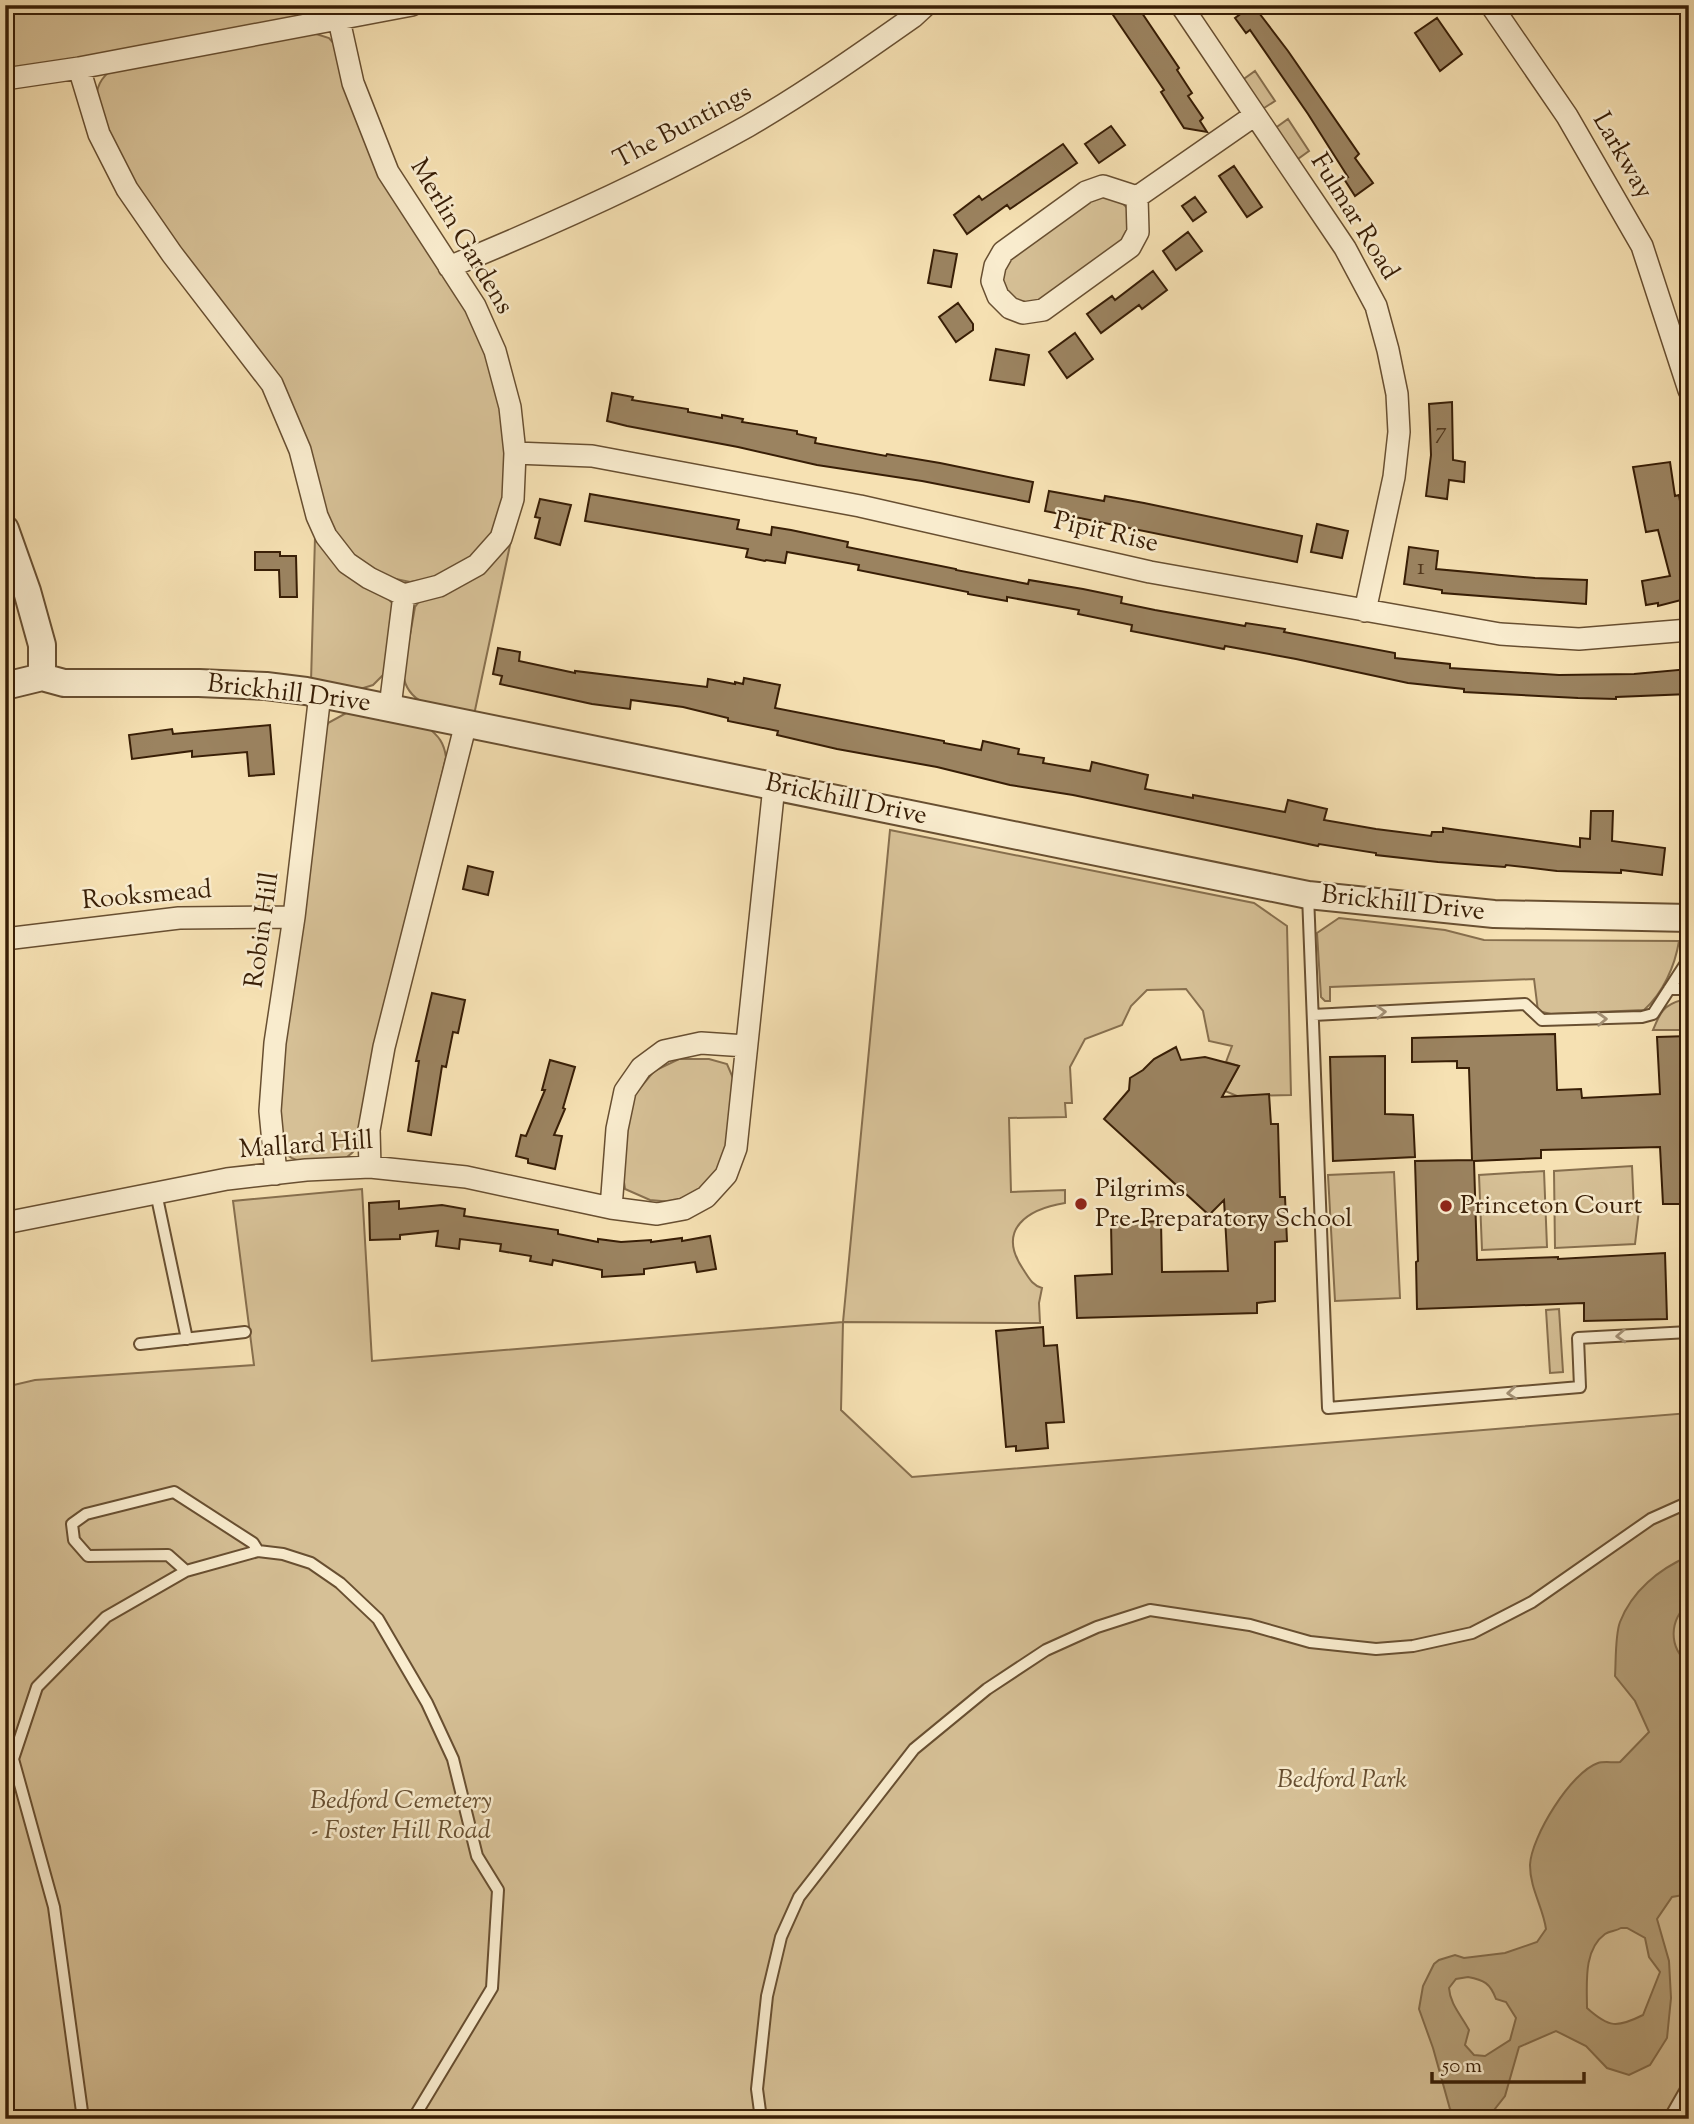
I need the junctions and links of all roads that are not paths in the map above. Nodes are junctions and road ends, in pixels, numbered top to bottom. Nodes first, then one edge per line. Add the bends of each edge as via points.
1 (412, 5) edge
2 (926, 5) edge
3 (1181, 5) edge
4 (1491, 5) edge
5 (339, 20) junction
6 (79, 68) junction
7 (5, 79) edge
8 (1255, 115) junction
9 (1137, 197) junction
10 (449, 267) junction
11 (1689, 390) edge
12 (515, 453) junction
13 (5, 529) edge
14 (404, 596) junction
15 (1366, 611) junction
16 (1689, 630) edge
17 (42, 677) junction
18 (5, 686) edge
19 (320, 694) junction
20 (390, 707) junction
21 (466, 723) junction
22 (774, 786) junction
23 (1308, 895) junction
24 (294, 917) junction
25 (1689, 918) edge
26 (5, 939) edge
27 (1669, 989) junction
28 (1689, 989) edge
29 (1313, 1015) junction
30 (746, 1046) junction
31 (370, 1167) junction
32 (276, 1174) junction
33 (156, 1192) junction
34 (611, 1208) junction
35 (5, 1223) edge
36 (245, 1332) dead end
37 (1689, 1332) edge
38 (187, 1339) junction
39 (140, 1344) dead end
40 (1689, 1502) edge
41 (258, 1552) junction
42 (186, 1571) junction
43 (1689, 2084) edge
44 (83, 2119) edge
45 (413, 2119) edge
46 (761, 2119) edge
47 (1669, 2119) edge

1 - 5 street
2 - 10 street, The Buntings via 815,86 747,126 611,197
3 - 8 street, Fulmar Road
4 - 11 street, Larkway via 1567,116 1642,246
5 - 6 street
5 - 10 street, Merlin Gardens via 353,83 388,172
6 - 7 street
6 - 14 street via 99,134 127,189 272,384 300,450 326,536 347,563
8 - 9 street
8 - 15 street, Fulmar Road via 1345,248 1376,306 1388,350 1399,432
9 - 9 street via 1138,232 1130,247 1043,310 1023,313 998,296 992,281 1003,252 1086,192 1103,186
10 - 12 street, Merlin Gardens via 475,306 495,351 510,407
12 - 14 street, Merlin Gardens via 513,499 501,538 477,565 439,586
12 - 15 street, Pipit Rise via 606,459 860,506 1150,572
13 - 17 street via 42,645
14 - 20 street
15 - 16 street, Pipit Rise via 1500,634 1579,639
17 - 18 street, Brickhill Drive
17 - 19 street, Brickhill Drive via 64,683 266,686
19 - 20 street, Brickhill Drive
19 - 24 street, Robin Hill
20 - 21 street, Brickhill Drive
21 - 22 street, Brickhill Drive
21 - 31 street via 384,1047 369,1130
22 - 23 street, Brickhill Drive
22 - 30 street, Mallard Hill
23 - 25 street, Brickhill Drive via 1494,914
23 - 29 lane
24 - 26 street, Rooksmead via 179,918
24 - 32 street, Robin Hill via 270,1111
25 - 27 lane via 1688,960
27 - 28 lane
29 -> 27 lane via 1525,1004 1542,1020 1642,1017 1653,1014
37 -> 29 lane via 1578,1338 1580,1387 1328,1408
30 - 34 street via 701,1043 664,1051 641,1068 625,1091
30 - 34 street, Mallard Hill via 736,1148 726,1175 706,1197 684,1209 657,1214
31 - 32 street, Mallard Hill
31 - 34 street, Mallard Hill via 466,1177
32 - 33 street, Mallard Hill
33 - 35 street, Mallard Hill
33 - 38 lane
36 - 38 lane
38 - 39 lane
40 - 46 lane via 1651,1519 1532,1602 1472,1633 1376,1649 1310,1642 1250,1625 1150,1610 1097,1627 1022,1665 914,1749 799,1897 780,1937 767,1996 757,2090
41 - 42 lane
41 - 42 lane via 253,1543 174,1492 86,1514 72,1524 74,1540 88,1556 168,1555
41 - 45 lane via 311,1563 378,1619 427,1703 453,1759 477,1856 498,1890 492,1988
42 - 44 lane via 106,1617 37,1687 13,1759 54,1907
43 - 47 lane

